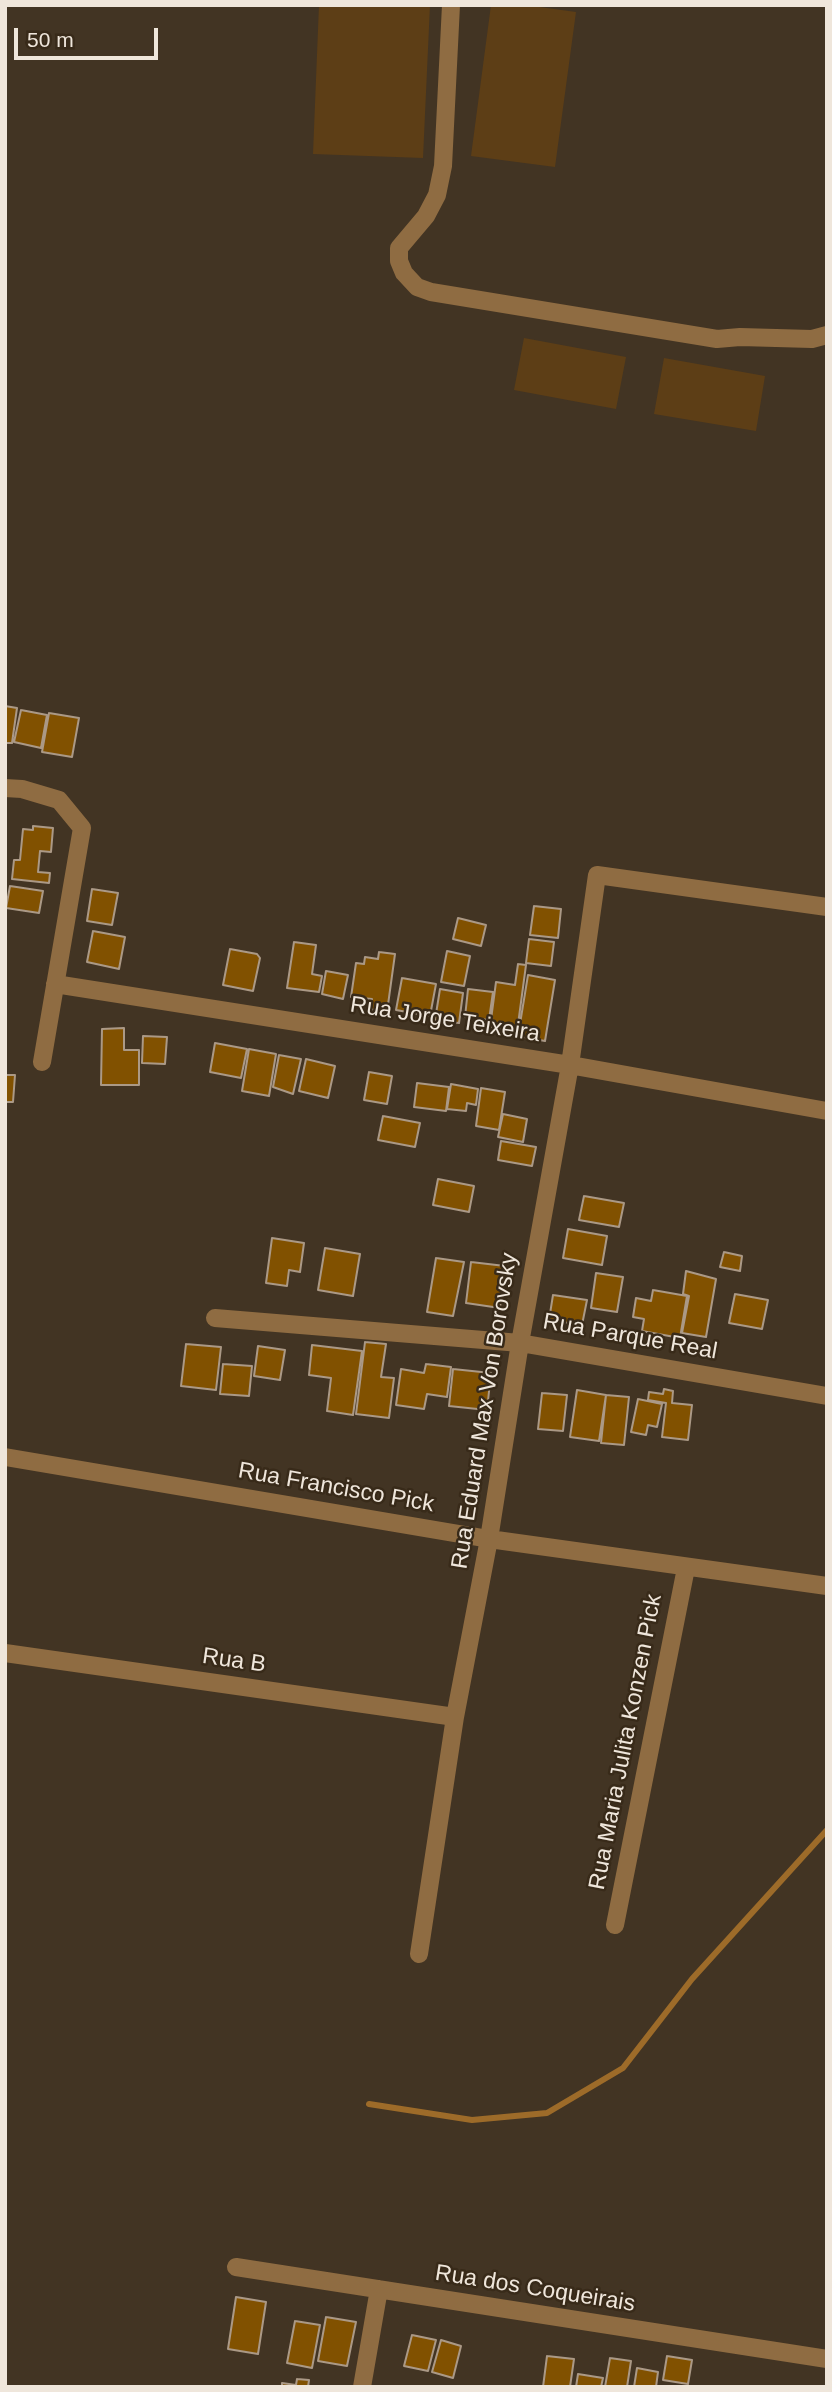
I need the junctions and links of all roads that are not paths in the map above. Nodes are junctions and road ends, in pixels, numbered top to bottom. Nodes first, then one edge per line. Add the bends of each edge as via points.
1 (451, 5) edge
2 (827, 335) edge
3 (5, 788) edge
4 (827, 907) edge
5 (55, 984) junction
6 (42, 1062) dead end
7 (570, 1065) junction
8 (827, 1111) edge
9 (215, 1318) dead end
10 (520, 1343) junction
11 (827, 1396) edge
12 (5, 1457) edge
13 (489, 1539) junction
14 (686, 1568) junction
15 (827, 1586) edge
16 (5, 1653) edge
17 (455, 1717) junction
18 (615, 1925) dead end
19 (419, 1954) dead end
20 (236, 2267) dead end
21 (379, 2289) junction
22 (827, 2359) edge
23 (362, 2387) edge

1 - 2 street via 443,166 437,195 399,248 398,261 416,287 717,339
3 - 5 street via 59,800 82,828
4 - 7 street, Rua Eduard Max Von Borovsky via 597,875
5 - 6 street
5 - 7 street, Rua Jorge Teixeira
7 - 8 street, Rua Jorge Teixeira
7 - 10 street, Rua Eduard Max Von Borovsky
9 - 10 street, Rua Parque Real
10 - 11 street, Rua Parque Real
10 - 13 street, Rua Eduard Max Von Borovsky
12 - 13 street, Rua Francisco Pick
13 - 14 street, Rua Francisco Pick
13 - 17 street, Rua Eduard Max Von Borovsky
14 - 15 street, Rua Francisco Pick
14 - 18 street, Rua Maria Julita Konzen Pick
16 - 17 street, Rua B
17 - 19 street, Rua Eduard Max Von Borovsky
20 - 21 street, Rua dos Coqueirais
21 - 22 street, Rua dos Coqueirais
21 - 23 street

